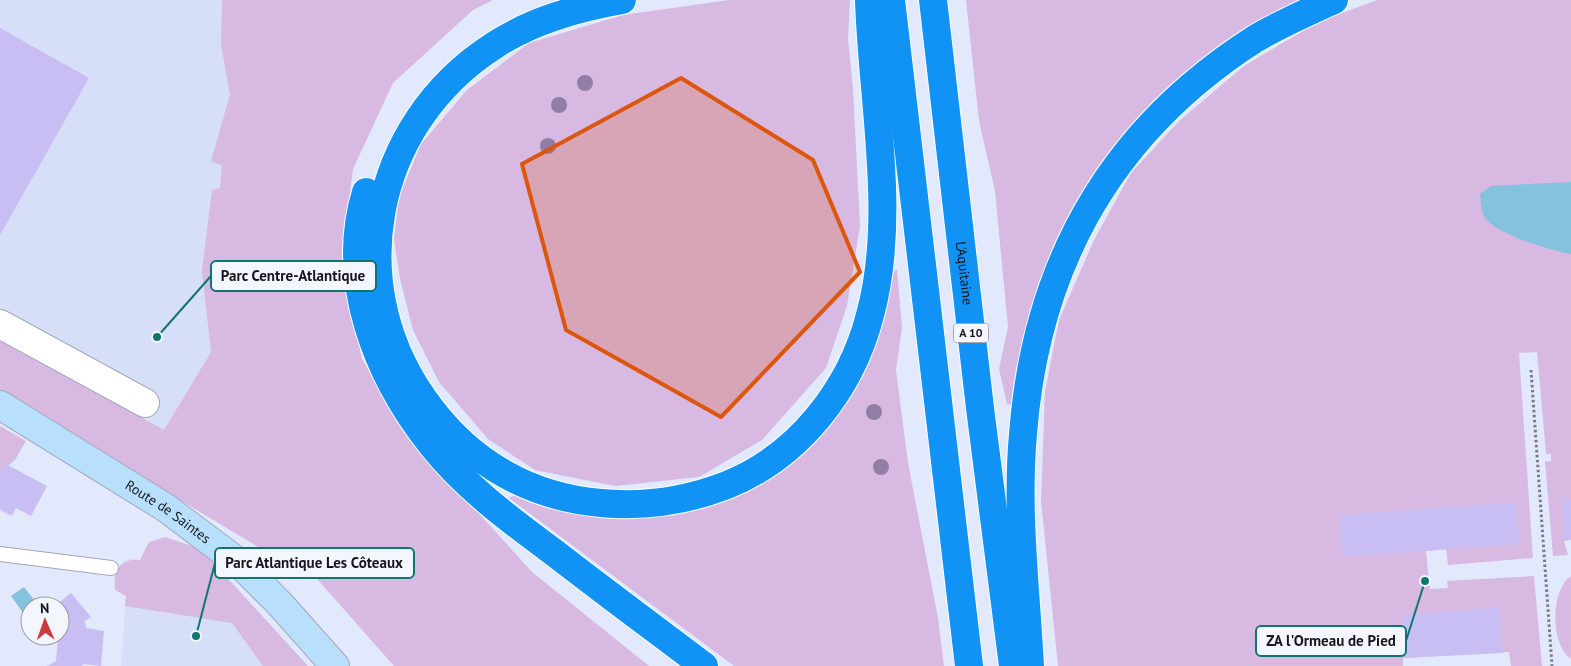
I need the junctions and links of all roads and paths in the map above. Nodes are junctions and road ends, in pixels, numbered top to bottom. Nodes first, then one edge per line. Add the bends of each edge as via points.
1 (548, 0) edge
2 (622, 0) edge
3 (869, 0) edge
4 (891, 0) edge
5 (933, 0) edge
6 (1334, 0) edge
7 (0, 324) edge
8 (1531, 370) dead end
9 (145, 403) dead end
10 (0, 405) edge
11 (0, 554) edge
12 (111, 568) dead end
13 (335, 666) edge
14 (704, 666) edge
15 (969, 666) edge
16 (1013, 666) edge
17 (1030, 666) edge
18 (1552, 666) edge

1 - 14 highway via 506,18 460,47 427,79 398,117 378,157 363,204 358,255 363,307 370,335 400,402 433,446 464,479 514,522
2 - 3 highway via 532,25 493,46 449,81 418,120 391,172 379,227 377,266 388,329 404,365 422,398 466,448 492,468 541,491 581,502 618,505 676,501 706,493 758,470 811,426 833,396 861,344 880,274 881,246 881,190
4 - 15 highway
5 - 16 highway, L'Aquitaine / A 10
6 - 17 highway via 1256,39 1178,98 1118,164 1072,240 1045,305 1035,347 1023,434 1021,498
7 - 9 street
8 - 18 path
10 - 13 street, Route de Saintes via 166,508 238,562
11 - 12 lane

